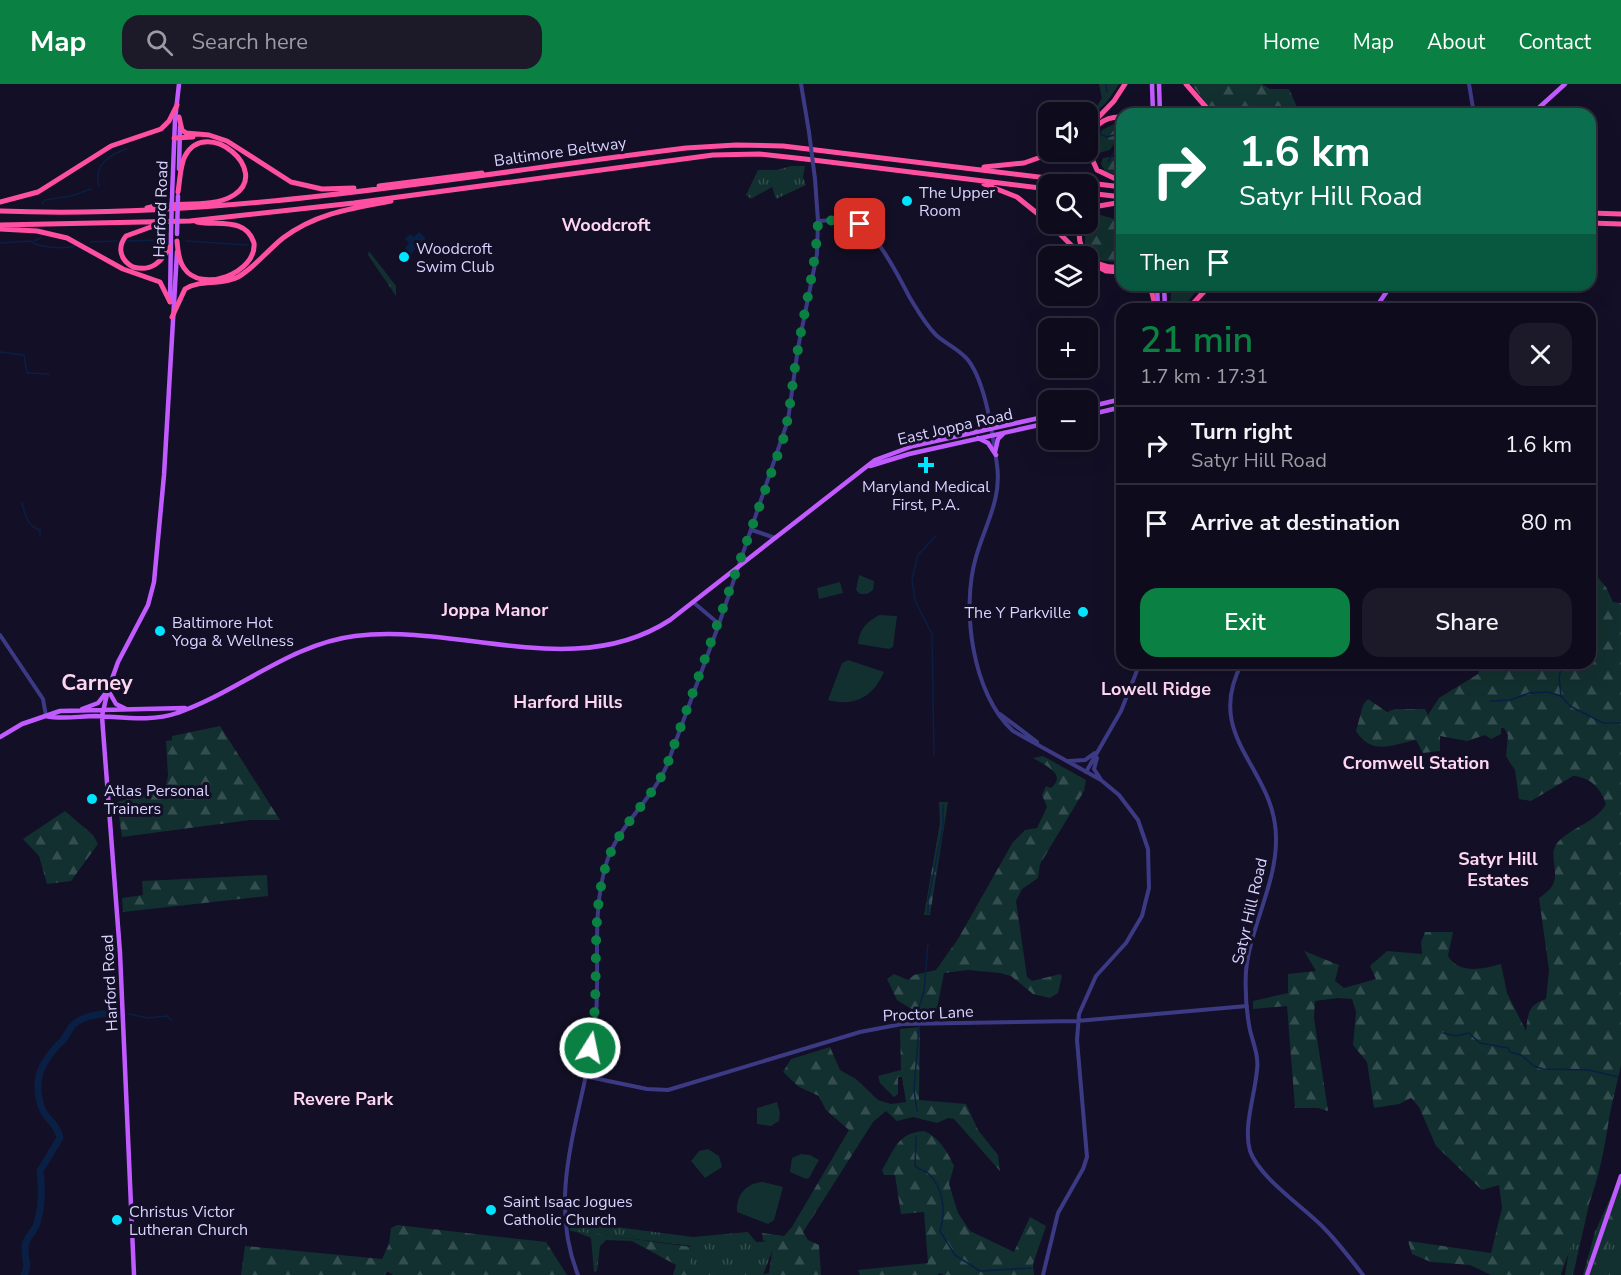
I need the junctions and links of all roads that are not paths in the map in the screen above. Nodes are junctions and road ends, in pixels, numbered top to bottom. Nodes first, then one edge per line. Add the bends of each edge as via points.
1 (179, 84) edge
2 (801, 84) edge
3 (1125, 84) edge
4 (1152, 84) edge
5 (1159, 84) edge
6 (1186, 84) edge
7 (1469, 84) edge
8 (1565, 84) edge
9 (177, 103) junction
10 (1153, 108) edge
11 (1160, 108) edge
12 (1207, 108) edge
13 (1473, 108) edge
14 (1539, 108) edge
15 (179, 117) junction
16 (1098, 118) edge
17 (1116, 118) edge
18 (1098, 124) edge
19 (213, 136) junction
20 (177, 138) junction
21 (1038, 158) edge
22 (1093, 162) edge
23 (959, 167) junction
24 (490, 175) junction
25 (962, 178) junction
26 (1116, 181) edge
27 (1116, 184) edge
28 (479, 187) junction
29 (1038, 188) edge
30 (176, 195) junction
31 (1098, 195) edge
32 (1116, 199) edge
33 (0, 202) edge
34 (1116, 202) edge
35 (1098, 207) edge
36 (0, 211) edge
37 (139, 211) junction
38 (1596, 213) edge
39 (1038, 214) edge
40 (1621, 214) edge
41 (167, 221) junction
42 (190, 221) junction
43 (818, 221) junction
44 (1596, 223) edge
45 (1621, 224) edge
46 (0, 225) edge
47 (0, 229) edge
48 (1060, 234) edge
49 (1079, 234) edge
50 (177, 237) junction
51 (1072, 246) edge
52 (171, 247) junction
53 (1116, 266) edge
54 (1098, 267) edge
55 (1116, 271) edge
56 (1204, 291) edge
57 (170, 302) junction
58 (1194, 303) edge
59 (172, 317) junction
60 (1116, 400) edge
61 (1098, 405) edge
62 (1116, 408) edge
63 (1098, 413) edge
64 (1038, 419) edge
65 (1038, 425) edge
66 (991, 432) junction
67 (1005, 432) junction
68 (978, 438) junction
69 (995, 453) junction
70 (870, 466) junction
71 (752, 530) junction
72 (775, 538) junction
73 (739, 566) junction
74 (693, 602) junction
75 (719, 624) junction
76 (0, 635) edge
77 (1138, 669) edge
78 (1240, 669) edge
79 (108, 690) junction
80 (188, 708) junction
81 (82, 709) junction
82 (103, 710) junction
83 (133, 711) junction
84 (102, 716) junction
85 (46, 717) junction
86 (0, 737) edge
87 (1100, 748) junction
88 (1068, 761) junction
89 (1086, 772) junction
90 (1101, 780) junction
91 (1246, 1006) junction
92 (1077, 1021) junction
93 (584, 1077) junction
94 (1621, 1176) edge
95 (134, 1275) edge
96 (578, 1275) edge
97 (1043, 1275) edge
98 (1363, 1275) edge
99 (1587, 1275) edge

1 - 9 main road, Harford Road
2 - 43 street, bridge
3 - 16 highway
4 - 10 main road
5 - 11 main road
6 - 12 highway
7 - 13 street
8 - 14 main road
9 - 15 main road, Harford Road
9 - 20 main road, Harford Road
9 - 33 highway via 161,129 111,146 38,192
15 - 19 highway via 186,133
15 - 20 main road, Harford Road
17 - 18 highway
19 - 20 highway
19 - 24 highway via 231,143 291,182 322,189 476,173
20 - 30 main road, Harford Road
21 - 23 highway via 1015,165
22 - 26 highway via 1097,170
23 - 24 highway, Baltimore Beltway via 806,148 736,145 677,149
23 - 27 highway, Baltimore Beltway
24 - 37 highway, Baltimore Beltway via 276,201
25 - 28 highway, Baltimore Beltway via 736,154 669,159
25 - 29 highway, Baltimore Beltway
25 - 39 highway via 1000,188
28 - 42 highway, Baltimore Beltway
28 - 59 highway via 323,215 286,236 238,276 184,289
30 - 37 highway via 185,156 198,144 220,145 236,155 244,166 245,182 230,197 158,205
30 - 50 main road, Harford Road, bridge
30 - 52 main road, Harford Road, bridge
31 - 32 highway
34 - 35 highway
36 - 37 highway, Baltimore Beltway
38 - 40 highway
41 - 42 highway, Baltimore Beltway
41 - 46 highway, Baltimore Beltway
41 - 52 highway via 128,234 120,251 127,264 145,269 159,263
42 - 50 highway via 245,228 254,243 250,261 225,276 197,278 182,265
43 - 66 street via 855,221 869,234 928,326 969,362 980,383
43 - 71 street via 814,275 796,355 788,420
44 - 45 highway
47 - 57 highway via 37,231 72,240 123,269 154,279 163,286
48 - 51 highway
49 - 53 highway via 1086,255 1100,265
50 - 59 main road, Harford Road
52 - 57 main road, Harford Road
54 - 55 highway
56 - 58 highway
57 - 59 main road, Harford Road
59 - 79 main road, Harford Road via 164,475 152,592
60 - 61 main road
62 - 63 main road
64 - 66 main road, East Joppa Road
65 - 67 main road, East Joppa Road
66 - 67 main road, East Joppa Road
66 - 68 main road, East Joppa Road
66 - 69 street
66 - 70 main road, East Joppa Road via 897,451
67 - 69 main road via 998,439
68 - 69 main road
68 - 70 main road, East Joppa Road
69 - 88 street via 996,503 977,554 971,591 975,662 1003,722
70 - 72 main road, East Joppa Road
71 - 72 street
71 - 73 street
72 - 73 main road, East Joppa Road
73 - 74 main road, East Joppa Road
73 - 75 street
74 - 75 street
74 - 80 main road, East Joppa Road via 646,633 588,649 400,635 346,637 303,650
75 - 93 street via 662,777 606,864 596,934 595,1019
76 - 85 street via 43,699
77 - 87 street
78 - 91 street, Satyr Hill Road via 1231,694 1230,719 1268,799 1276,840 1263,913 1248,958
79 - 81 main road via 98,703
79 - 82 main road, Harford Road
79 - 83 main road via 116,704
80 - 83 main road, East Joppa Road
80 - 84 main road, East Joppa Road via 154,717
81 - 82 main road, East Joppa Road
81 - 85 main road, East Joppa Road
82 - 83 main road, East Joppa Road
82 - 84 main road, Harford Road
84 - 85 main road, East Joppa Road
84 - 95 main road, Harford Road via 120,953
85 - 86 main road via 22,724
87 - 88 street via 1085,760
87 - 89 street
87 - 90 street via 1094,766
88 - 89 street
89 - 90 street
90 - 92 street via 1126,803 1140,826 1149,857 1149,888 1135,931 1091,983
91 - 92 street, Proctor Lane
91 - 98 street, Satyr Hill Road via 1257,1064 1248,1133 1252,1155 1262,1171 1327,1230
92 - 93 street, Proctor Lane via 883,1027 663,1090
92 - 97 street via 1087,1157 1058,1213
93 - 96 street via 564,1192 567,1238
94 - 99 main road

